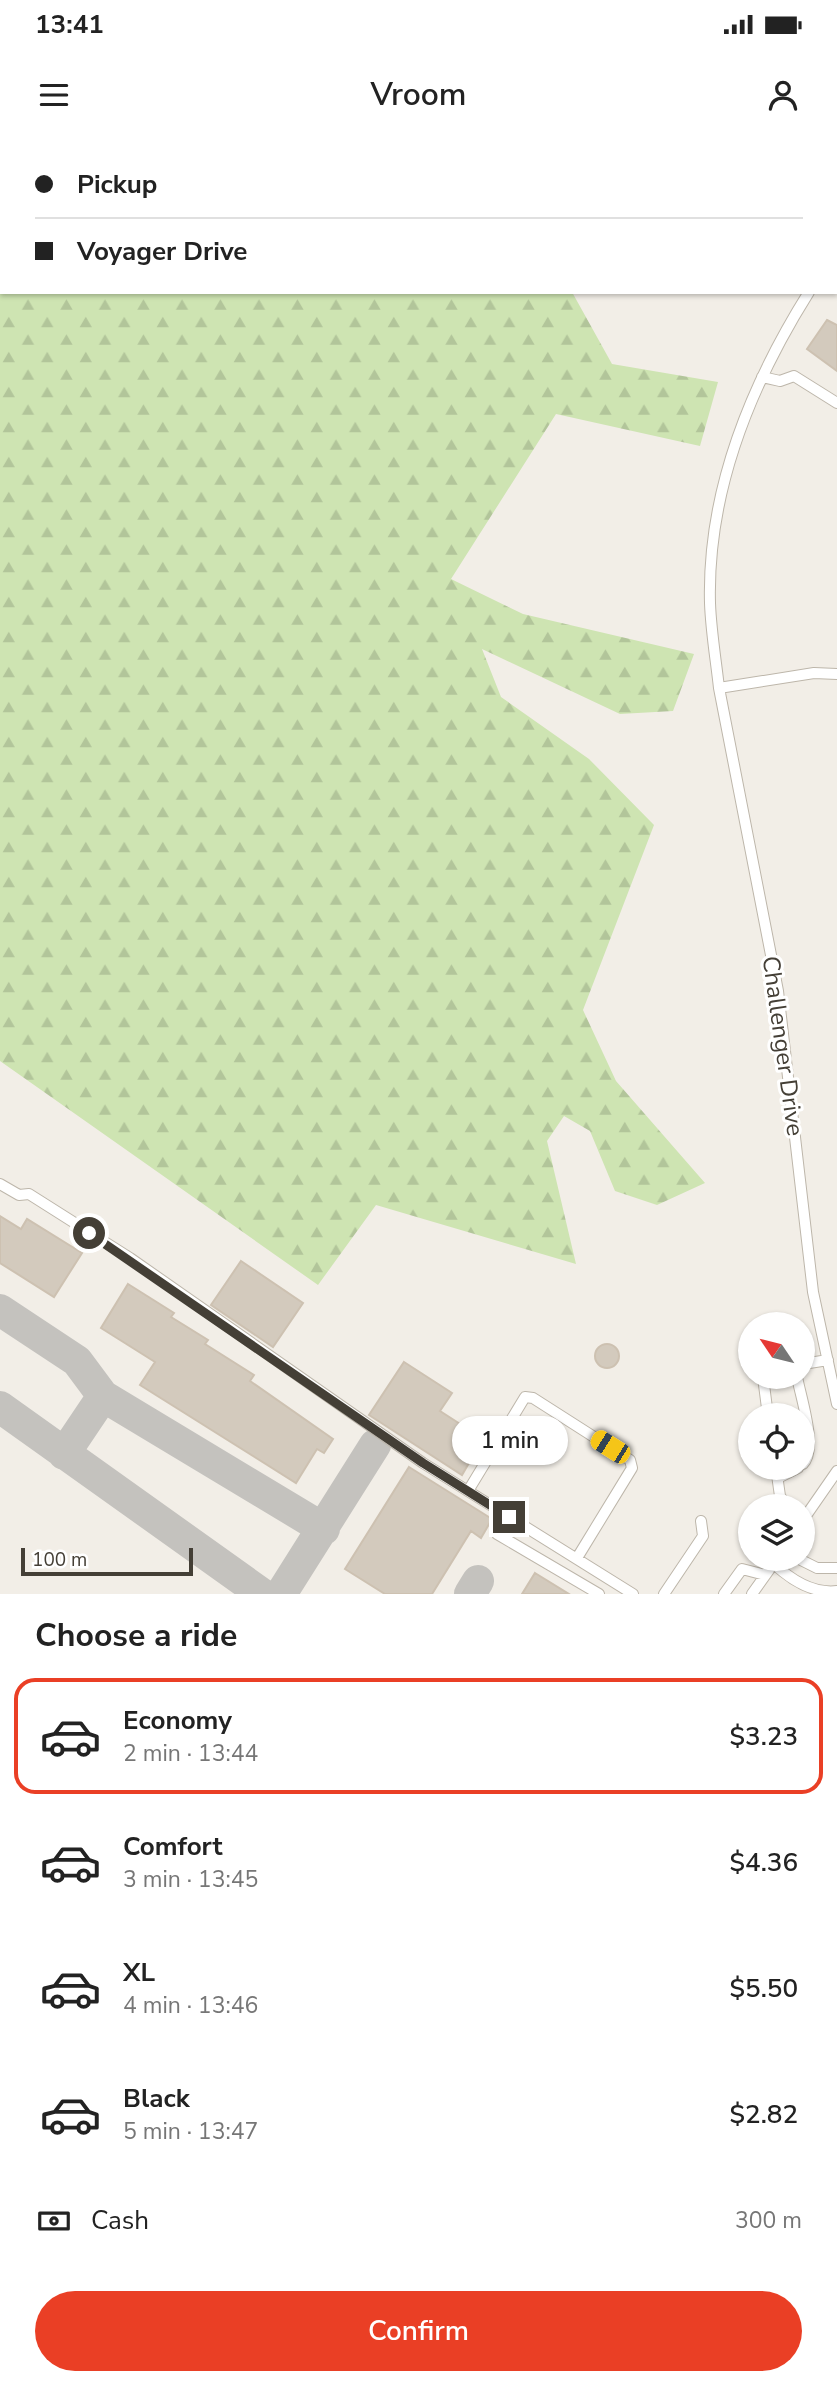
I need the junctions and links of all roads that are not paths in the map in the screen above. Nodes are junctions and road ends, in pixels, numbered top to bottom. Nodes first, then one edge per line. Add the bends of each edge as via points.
1 (808, 294) edge
2 (762, 377) junction
3 (837, 403) edge
4 (837, 674) edge
5 (719, 688) junction
6 (0, 1184) edge
7 (828, 1360) junction
8 (816, 1362) edge
9 (837, 1404) edge
10 (837, 1471) edge
11 (468, 1491) junction
12 (815, 1502) edge
13 (701, 1521) dead end
14 (497, 1534) dead end
15 (550, 1542) junction
16 (577, 1558) junction
17 (540, 1559) junction
18 (815, 1567) edge
19 (837, 1569) edge
20 (768, 1571) edge
21 (783, 1571) edge
22 (765, 1575) junction
23 (611, 1580) junction
24 (837, 1591) edge
25 (754, 1593) edge
26 (601, 1594) edge
27 (633, 1594) edge
28 (664, 1594) edge
29 (724, 1594) edge

1 - 2 lane, Challenger Drive
2 - 3 lane via 779,381 794,376
2 - 5 lane, Challenger Drive via 735,442 716,527 710,604
4 - 5 lane via 814,673
5 - 7 lane, Challenger Drive via 778,991 813,1292
6 - 11 lane via 19,1195 29,1194 130,1258
7 - 8 lane
7 - 9 lane, Challenger Drive
10 - 12 lane
11 - 15 lane
11 - 16 lane via 525,1397 533,1398 630,1460 632,1468
13 - 28 lane via 703,1536
14 - 17 lane
15 - 16 lane
15 - 17 lane
16 - 23 lane
17 - 26 lane
18 - 19 lane
20 - 22 lane
21 - 24 lane via 811,1589
22 - 25 lane
22 - 29 lane via 742,1569
23 - 26 lane
23 - 27 lane

